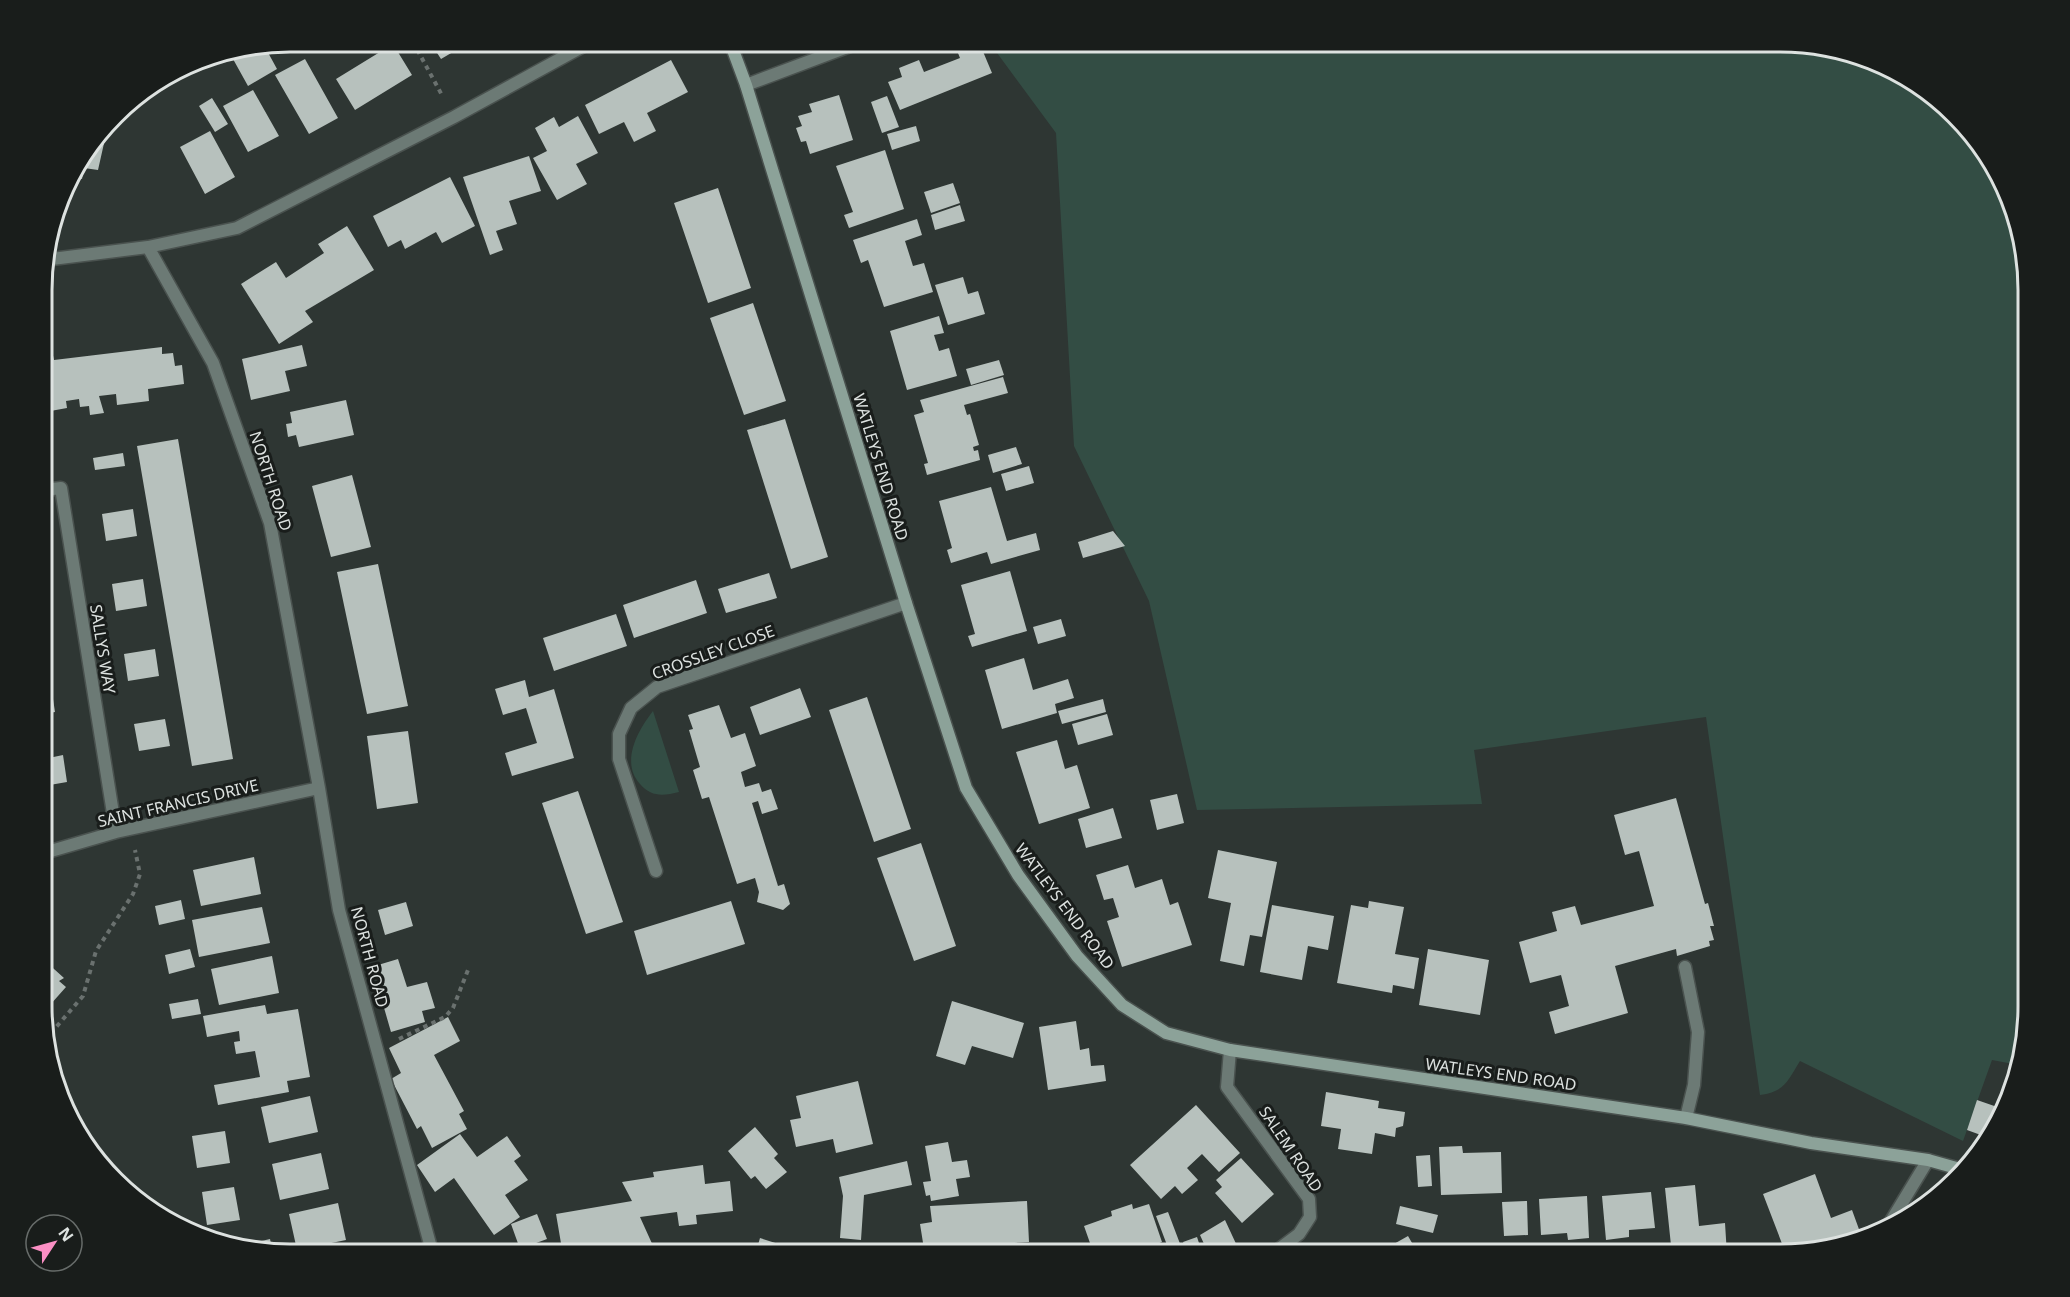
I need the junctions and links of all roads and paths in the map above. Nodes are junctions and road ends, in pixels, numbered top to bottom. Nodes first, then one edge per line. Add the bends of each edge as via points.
1 (418, 52) edge
2 (573, 52) edge
3 (734, 52) edge
4 (834, 52) edge
5 (746, 85) junction
6 (454, 117) junction
7 (148, 248) junction
8 (55, 259) edge
9 (52, 489) edge
10 (906, 603) junction
11 (319, 788) junction
12 (132, 829) junction
13 (116, 832) junction
14 (52, 851) edge
15 (656, 871) dead end
16 (1685, 967) dead end
17 (468, 970) dead end
18 (54, 1030) edge
19 (378, 1048) junction
20 (1230, 1050) junction
21 (1686, 1118) junction
22 (1928, 1160) junction
23 (1954, 1167) edge
24 (1895, 1215) edge
25 (430, 1244) edge
26 (1286, 1244) edge

1 - 6 path
2 - 6 street
3 - 5 street, WATLEYS END ROAD
4 - 5 street
5 - 10 street, WATLEYS END ROAD
6 - 7 street via 237,228
7 - 8 street
7 - 11 street, NORTH ROAD via 213,363 270,524
9 - 13 street, SALLYS WAY via 61,488
10 - 15 street, CROSSLEY CLOSE via 657,687 631,708 619,734 619,759
10 - 20 street, WATLEYS END ROAD via 966,789 1018,875 1077,956 1122,1005 1166,1033
11 - 12 street, SAINT FRANCIS DRIVE
11 - 19 street, NORTH ROAD via 339,910
12 - 13 street, SAINT FRANCIS DRIVE
12 - 18 path via 140,874 133,894 96,951 83,996
13 - 14 street, SAINT FRANCIS DRIVE
16 - 21 street via 1698,1032 1694,1084
17 - 19 path via 453,1008 445,1017
19 - 25 street, NORTH ROAD
20 - 21 street, WATLEYS END ROAD
20 - 26 street, SALEM ROAD via 1227,1087 1309,1199 1310,1217 1299,1234
21 - 22 street, WATLEYS END ROAD via 1811,1143
22 - 23 street, WATLEYS END ROAD
22 - 24 street

